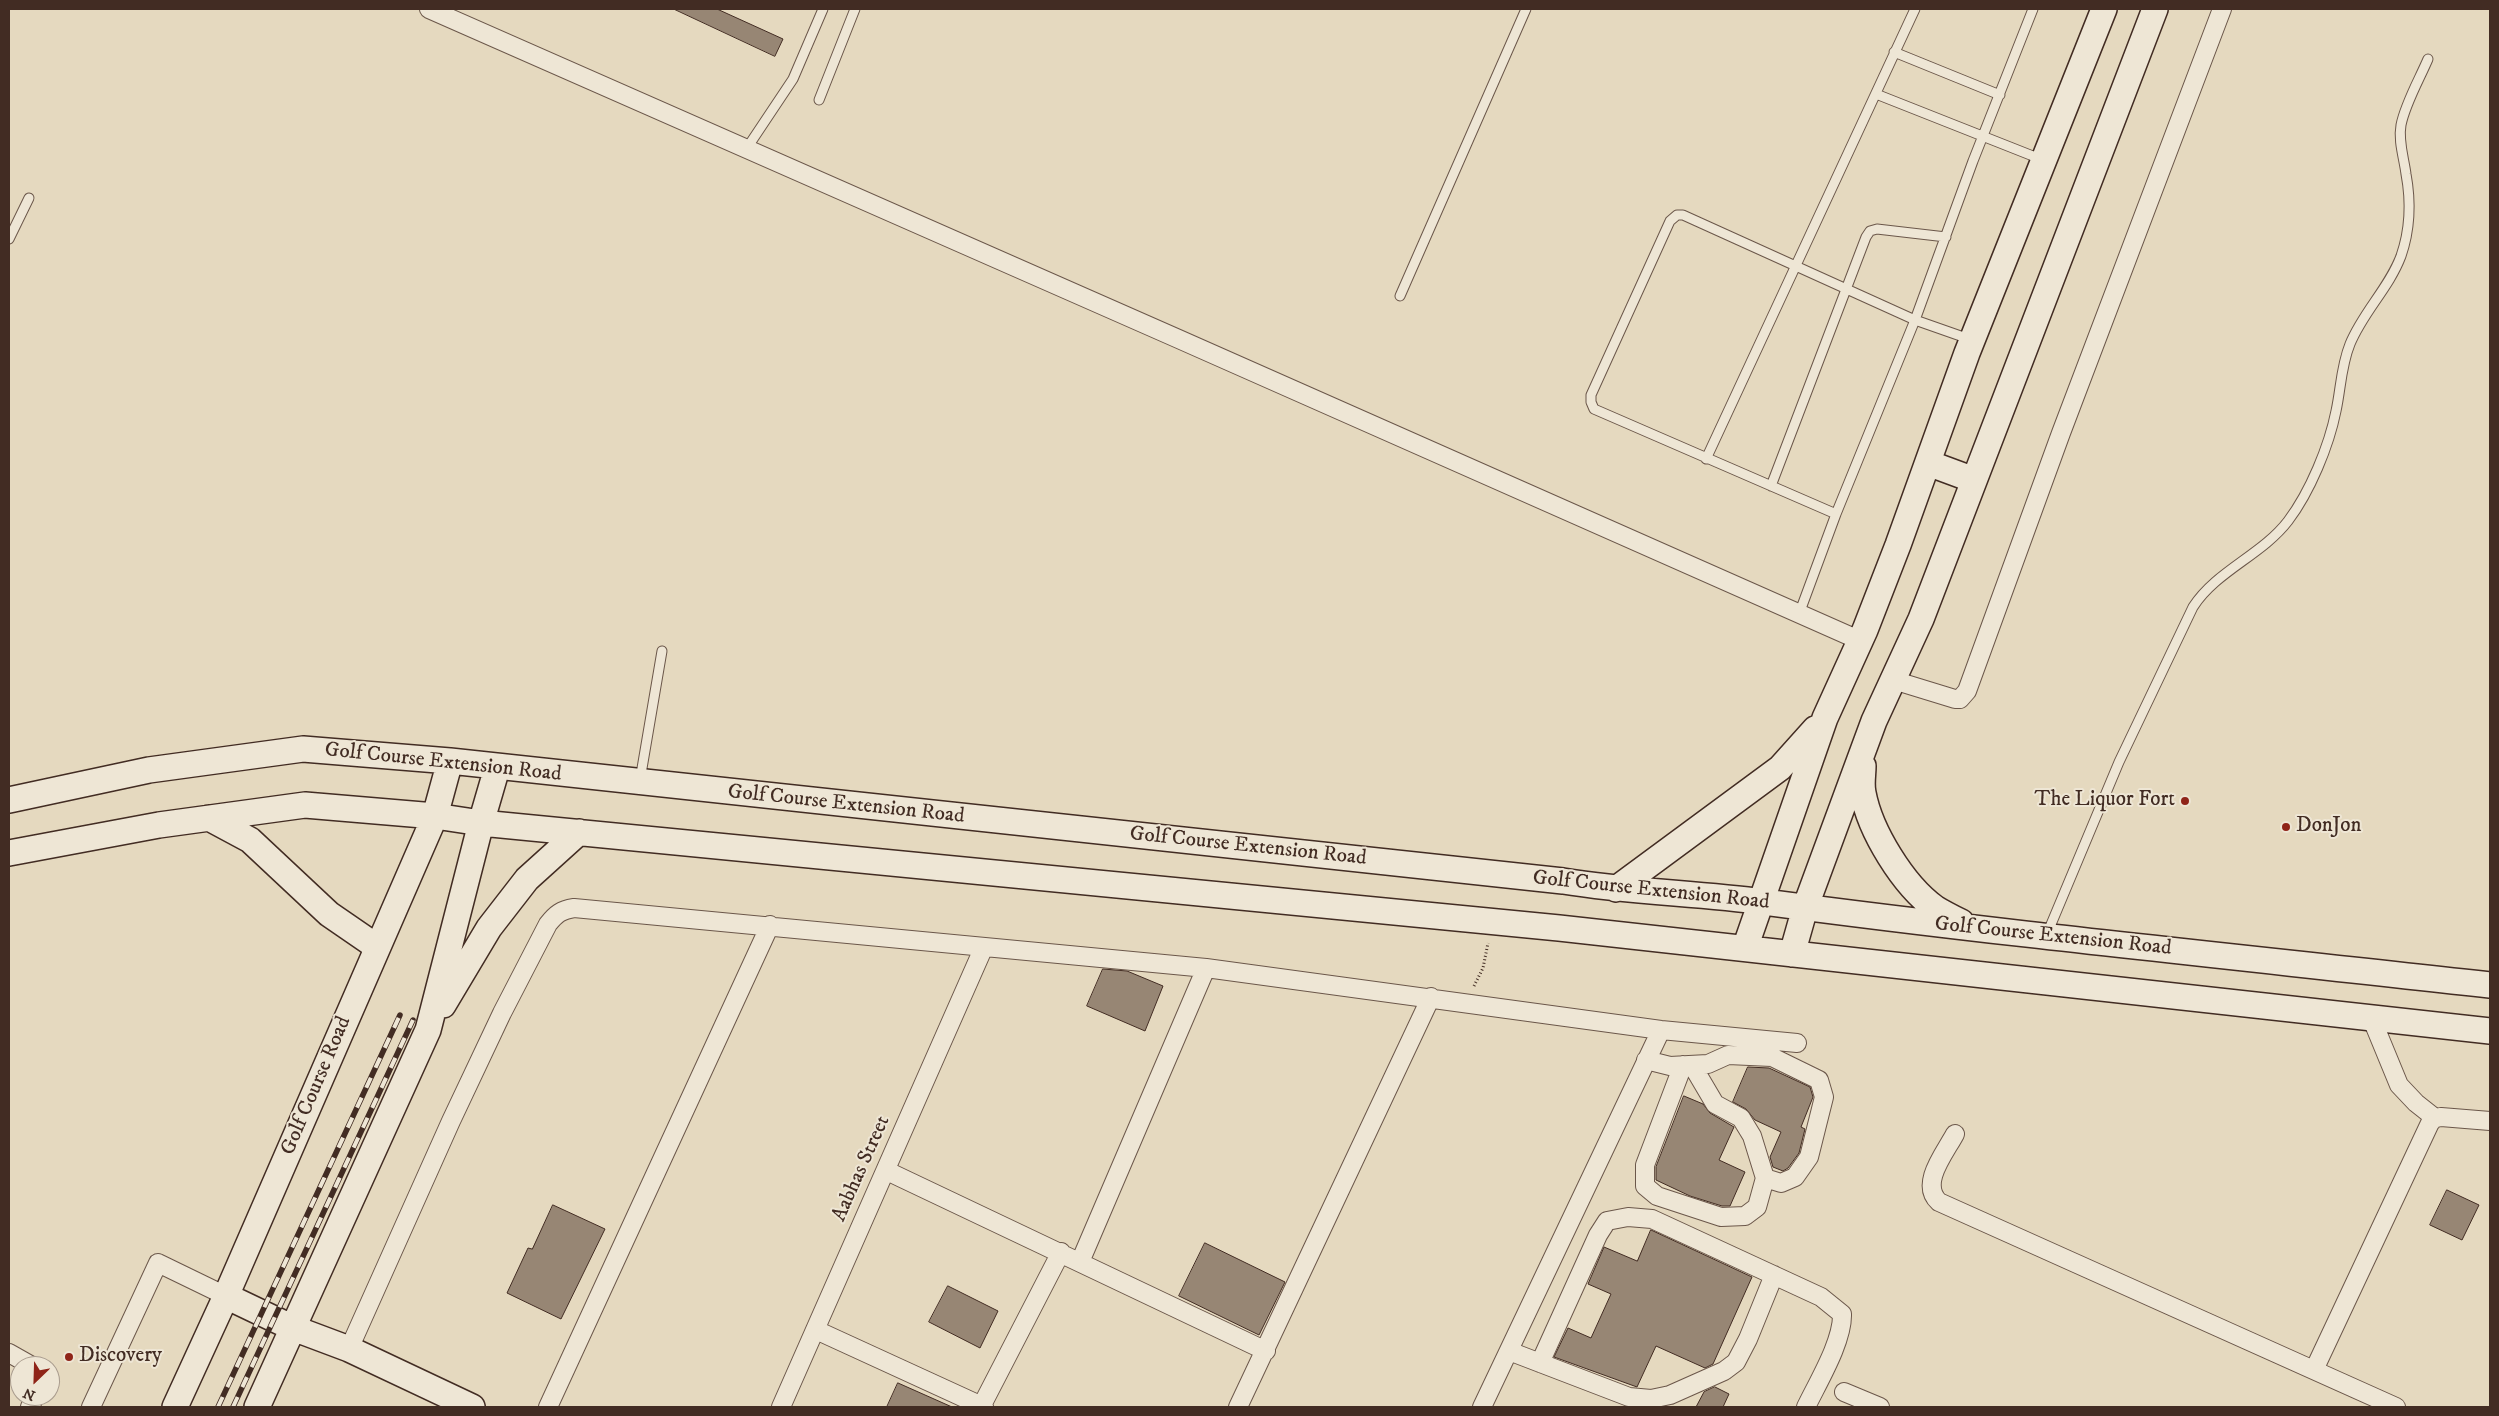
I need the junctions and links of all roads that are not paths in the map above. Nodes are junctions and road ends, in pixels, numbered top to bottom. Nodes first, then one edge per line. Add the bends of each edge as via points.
1 (429, 9) edge
2 (823, 9) edge
3 (855, 9) edge
4 (1526, 9) edge
5 (1915, 9) edge
6 (2033, 9) edge
7 (2104, 9) edge
8 (2155, 9) edge
9 (2222, 9) edge
10 (1894, 52) junction
11 (2428, 59) dead end
12 (1876, 94) junction
13 (2000, 94) junction
14 (819, 100) dead end
15 (1982, 136) junction
16 (747, 148) junction
17 (2044, 160) junction
18 (29, 198) dead end
19 (1946, 237) junction
20 (9, 239) edge
21 (1795, 264) junction
22 (1846, 288) junction
23 (1400, 296) dead end
24 (1915, 320) junction
25 (1972, 340) junction
26 (1706, 459) junction
27 (1928, 462) junction
28 (1974, 480) junction
29 (1771, 486) junction
30 (1836, 514) junction
31 (1799, 614) junction
32 (1861, 641) junction
33 (662, 651) dead end
34 (1893, 680) junction
35 (1824, 718) junction
36 (1863, 754) junction
37 (450, 761) junction
38 (498, 768) junction
39 (640, 783) junction
40 (9, 800) edge
41 (435, 816) junction
42 (209, 818) junction
43 (481, 823) junction
44 (580, 832) junction
45 (9, 853) edge
46 (1616, 889) junction
47 (1761, 902) junction
48 (1805, 908) junction
49 (770, 925) junction
50 (1972, 928) junction
51 (2046, 936) junction
52 (376, 947) junction
53 (983, 948) junction
54 (1745, 948) junction
55 (1792, 954) junction
56 (1206, 968) junction
57 (2490, 985) edge
58 (1430, 997) junction
59 (2371, 1018) junction
60 (428, 1030) junction
61 (1660, 1030) junction
62 (2490, 1031) edge
63 (1797, 1043) dead end
64 (1646, 1060) junction
65 (1687, 1065) junction
66 (2435, 1118) junction
67 (2490, 1122) edge
68 (1956, 1134) dead end
69 (887, 1171) junction
70 (1765, 1178) junction
71 (1060, 1252) junction
72 (1080, 1262) junction
73 (1774, 1275) junction
74 (226, 1296) junction
75 (294, 1328) junction
76 (816, 1330) junction
77 (349, 1349) junction
78 (1266, 1351) junction
79 (1509, 1351) junction
80 (1540, 1363) junction
81 (2314, 1370) junction
82 (1844, 1392) dead end
83 (1640, 1402) edge
84 (91, 1407) edge
85 (175, 1407) edge
86 (257, 1407) edge
87 (472, 1407) edge
88 (548, 1407) edge
89 (781, 1407) edge
90 (982, 1407) edge
91 (1238, 1407) edge
92 (1482, 1407) edge
93 (1806, 1407) edge
94 (1880, 1407) edge
95 (2396, 1407) edge

1 - 16 street
2 - 16 lane via 793,79
3 - 14 lane
4 - 23 lane
5 - 10 lane
6 - 13 lane
7 - 17 main road
8 - 28 main road
9 - 34 street via 2068,414 1968,691 1960,699 1954,699
10 - 12 lane
10 - 13 lane
11 - 51 lane via 2401,125 2409,206 2407,234 2391,276 2350,344 2327,445 2287,522 2270,542 2211,586 2193,607 2119,762
12 - 15 lane
12 - 21 lane
13 - 15 lane
15 - 17 lane
15 - 19 lane
16 - 31 street
17 - 25 main road
18 - 20 lane
19 - 22 lane via 1877,229 1870,231
19 - 24 lane
21 - 22 lane
21 - 26 lane
21 - 26 lane via 1683,214 1677,215 1670,222 1591,395 1594,409
22 - 24 lane
22 - 29 lane
24 - 25 lane
24 - 30 lane
25 - 27 main road
26 - 29 lane
27 - 28 main road
27 - 32 main road
28 - 34 main road via 1921,619
29 - 30 lane
30 - 31 lane
31 - 32 street
32 - 35 main road
33 - 39 lane
34 - 36 main road
35 - 46 main road via 1780,768
35 - 47 main road
36 - 48 main road
36 - 50 main road via 1862,791 1873,823 1890,855 1914,888 1934,908
37 - 38 main road, Golf Course Extension Road
37 - 40 main road, Golf Course Extension Road via 303,749 150,770
37 - 41 main road, Golf Course Road
38 - 39 main road, Golf Course Extension Road
38 - 43 main road
39 - 46 main road, Golf Course Extension Road
41 - 42 main road, Golf Course Extension Road via 305,805
41 - 43 main road, Golf Course Extension Road
41 - 52 main road, Golf Course Road
42 - 45 main road, Golf Course Extension Road
42 - 52 main road via 250,840 329,914
43 - 44 main road, Golf Course Extension Road
43 - 60 main road
44 - 54 main road, Golf Course Extension Road
44 - 60 main road via 527,879 488,928
46 - 47 main road, Golf Course Extension Road
47 - 48 main road, Golf Course Extension Road
47 - 54 main road
48 - 50 main road, Golf Course Extension Road
48 - 55 main road
49 - 53 street
49 - 77 street via 574,908 555,914 502,1013
49 - 88 street
50 - 51 main road, Golf Course Extension Road
51 - 57 main road, Golf Course Extension Road
52 - 74 main road, Golf Course Road
53 - 56 street
53 - 69 street, Aabhas Street
54 - 55 main road, Golf Course Extension Road
55 - 59 main road, Golf Course Extension Road
56 - 58 street
56 - 72 street
58 - 61 street
58 - 78 street
59 - 62 main road, Golf Course Extension Road
59 - 66 street via 2399,1085
60 - 75 main road
61 - 63 street
61 - 64 street
64 - 65 street via 1670,1066
64 - 79 street
65 - 70 street via 1715,1104 1741,1118 1752,1136
65 - 70 street via 1708,1064 1728,1055 1772,1057 1818,1080 1824,1097 1809,1157 1795,1176 1781,1183
65 - 70 street via 1645,1164 1644,1186 1657,1196 1721,1217 1745,1216 1757,1207
66 - 67 street
66 - 81 street via 2424,1131
68 - 81 street via 1930,1185 1932,1196 1939,1202
69 - 71 street
69 - 76 street, Aabhas Street
71 - 72 street
71 - 90 street
72 - 78 street
73 - 80 street via 1652,1219 1628,1217 1607,1221
73 - 83 street via 1736,1362 1680,1392
73 - 93 street via 1821,1297 1842,1314 1842,1324
74 - 75 main road
74 - 84 street via 158,1263
74 - 85 main road, Golf Course Road
75 - 77 main road
75 - 86 main road
76 - 89 street, Aabhas Street
76 - 90 street
77 - 87 main road
78 - 91 street
79 - 80 street
79 - 92 street
80 - 83 street
81 - 95 street
82 - 94 street

